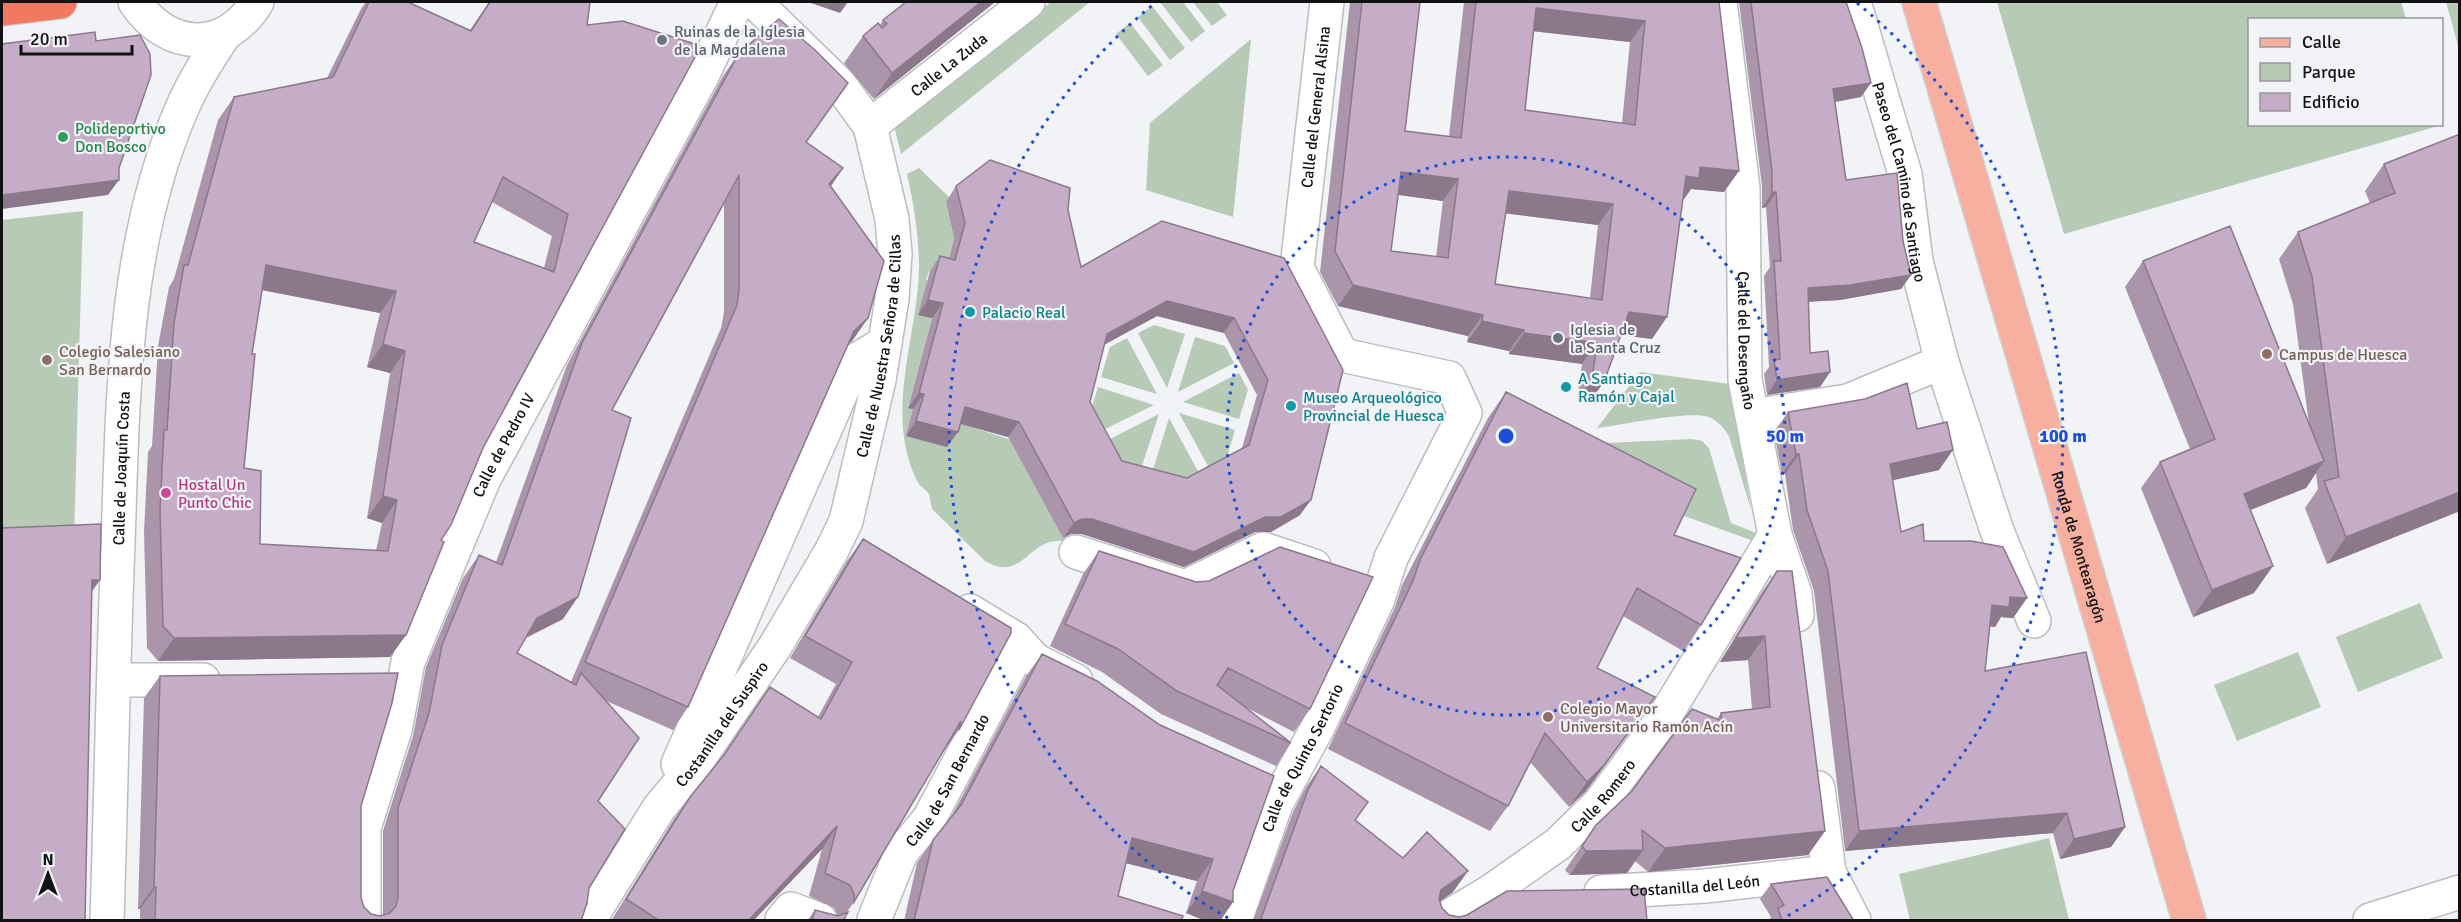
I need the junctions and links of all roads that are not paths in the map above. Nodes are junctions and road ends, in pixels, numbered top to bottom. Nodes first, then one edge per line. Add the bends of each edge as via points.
1 (60, 2) edge
2 (135, 2) edge
3 (257, 2) edge
4 (1028, 2) edge
5 (1327, 2) edge
6 (1720, 2) edge
7 (1854, 2) edge
8 (1918, 2) edge
9 (756, 3) edge
10 (2, 9) edge
11 (224, 35) junction
12 (870, 126) junction
13 (885, 343) junction
14 (1942, 362) junction
15 (1753, 416) junction
16 (856, 532) joint
17 (1775, 535) junction
18 (1076, 552) dead end
19 (1380, 593) junction
20 (947, 597) edge
21 (2034, 621) dead end
22 (1016, 639) junction
23 (1800, 640) edge
24 (231, 679) edge
25 (114, 680) junction
26 (1099, 694) edge
27 (1815, 756) edge
28 (1253, 775) edge
29 (1284, 790) junction
30 (659, 808) junction
31 (1829, 872) junction
32 (1490, 892) junction
33 (2460, 892) edge
34 (1567, 894) edge
35 (1533, 895) edge
36 (107, 921) edge
37 (364, 921) edge
38 (589, 921) edge
39 (782, 921) edge
40 (820, 921) edge
41 (874, 921) edge
42 (1235, 921) edge
43 (1443, 921) edge
44 (1854, 921) edge
45 (2189, 921) edge
46 (2370, 921) edge

1 - 10 highway
2 - 11 street via 161,30 176,37 192,40
3 - 11 street via 238,26
4 - 12 street, Calle La Zuda
5 - 19 street, Calle del General Alsina via 1297,268 1342,355 1449,378 1465,413 1391,558
6 - 15 street, Calle del Desengaño via 1743,188 1745,380
7 - 14 street, Paseo del Camino de Santiago via 1905,174 1916,261
8 - 45 main road, Ronda de Montearagón
9 - 12 street, Calle de Nuestra Señora de Cillas via 840,85
9 - 37 street, Calle de Pedro IV via 702,76 484,479 408,662 393,677 395,730 364,828
11 - 25 street, Calle de Joaquín Costa via 184,104 169,139 135,276 122,421
12 - 13 street, Calle de Nuestra Señora de Cillas via 894,237 894,280
13 - 16 street, Calle de Nuestra Señora de Cillas
13 - 30 street via 855,361
14 - 15 street via 1848,401
14 - 21 street, Paseo del Camino de Santiago via 1997,531
15 - 17 street, Calle del Desengaño
16 - 30 street, Costanilla del Suspiro via 802,603 693,767
17 - 23 street, Calle del Desengaño via 1795,594
17 - 32 street, Calle Romero via 1665,716 1600,803 1558,843
18 - 19 street via 1185,586 1263,549 1344,575
19 - 29 street, Calle de Quinto Sertorio
20 - 22 street
22 - 26 street via 1035,660
22 - 41 street, Calle de San Bernardo via 1013,661 929,819 901,853
24 - 25 street
25 - 36 street, Calle de Joaquín Costa
27 - 31 street
28 - 29 street
29 - 42 street, Calle de Quinto Sertorio
30 - 38 street, Costanilla del Suspiro
31 - 34 street, Costanilla del León via 1705,886
31 - 44 street
32 - 35 street
32 - 43 street, Calle Romero
33 - 46 street
39 - 40 street via 791,909

